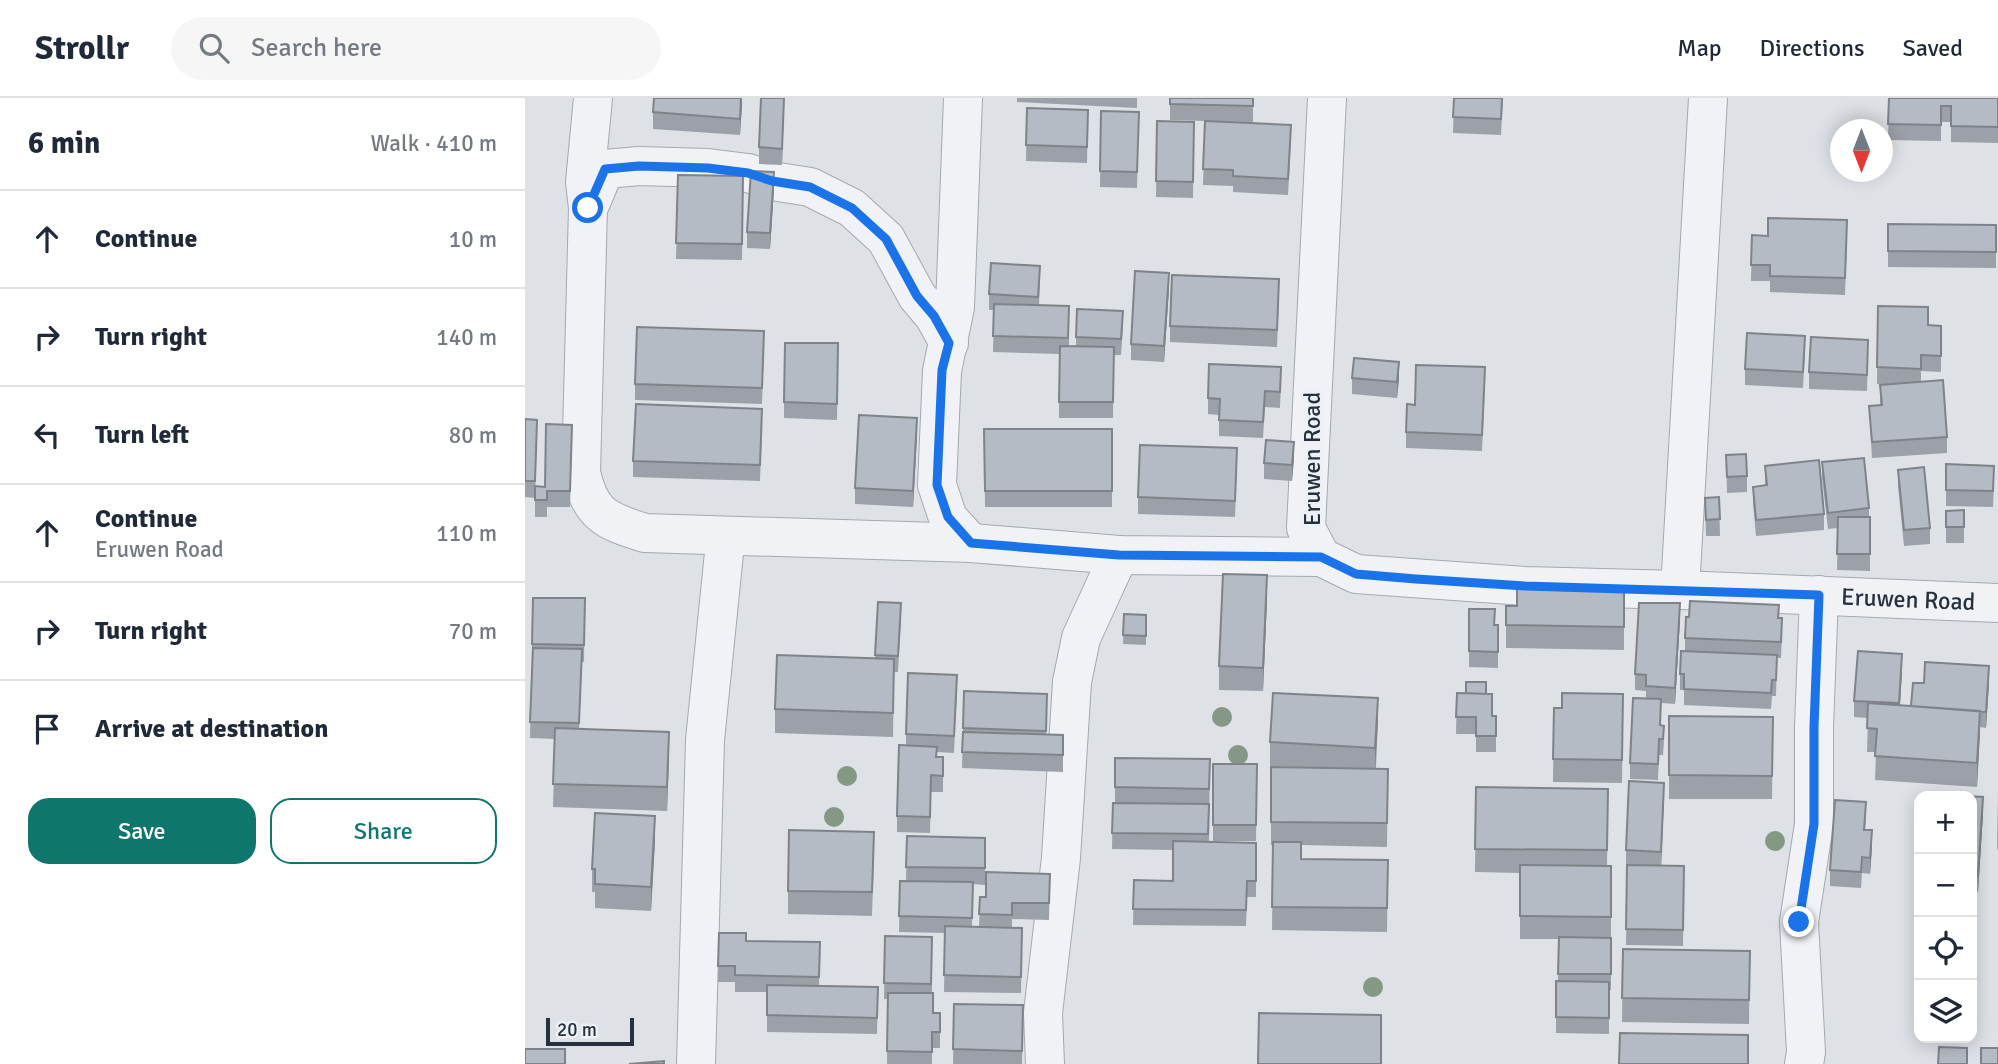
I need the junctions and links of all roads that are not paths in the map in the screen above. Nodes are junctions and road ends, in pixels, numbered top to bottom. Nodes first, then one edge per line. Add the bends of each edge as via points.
1 (593, 98) edge
2 (963, 98) edge
3 (1327, 98) edge
4 (1709, 98) edge
5 (588, 208) junction
6 (949, 343) junction
7 (971, 543) junction
8 (724, 552) dead end
9 (1119, 555) junction
10 (1321, 557) junction
11 (1680, 590) junction
12 (1819, 595) junction
13 (1998, 603) edge
14 (696, 1064) edge
15 (1045, 1064) edge
16 (1804, 1064) edge

1 - 5 street via 585,182
2 - 6 street via 955,307
3 - 10 street, Eruwen Road via 1306,528
4 - 11 street
5 - 6 street via 605,169 708,168 810,187 852,208 886,239
5 - 7 street via 581,472 586,496 599,513 645,533
6 - 7 street via 942,370 937,485 948,517
7 - 9 street
8 - 14 street via 705,740
9 - 10 street
9 - 15 street via 1081,638 1072,682 1061,858 1043,1013
10 - 11 street, Eruwen Road via 1356,574 1525,586
11 - 12 street, Eruwen Road
12 - 13 street, Eruwen Road
12 - 16 street via 1814,824 1799,922

